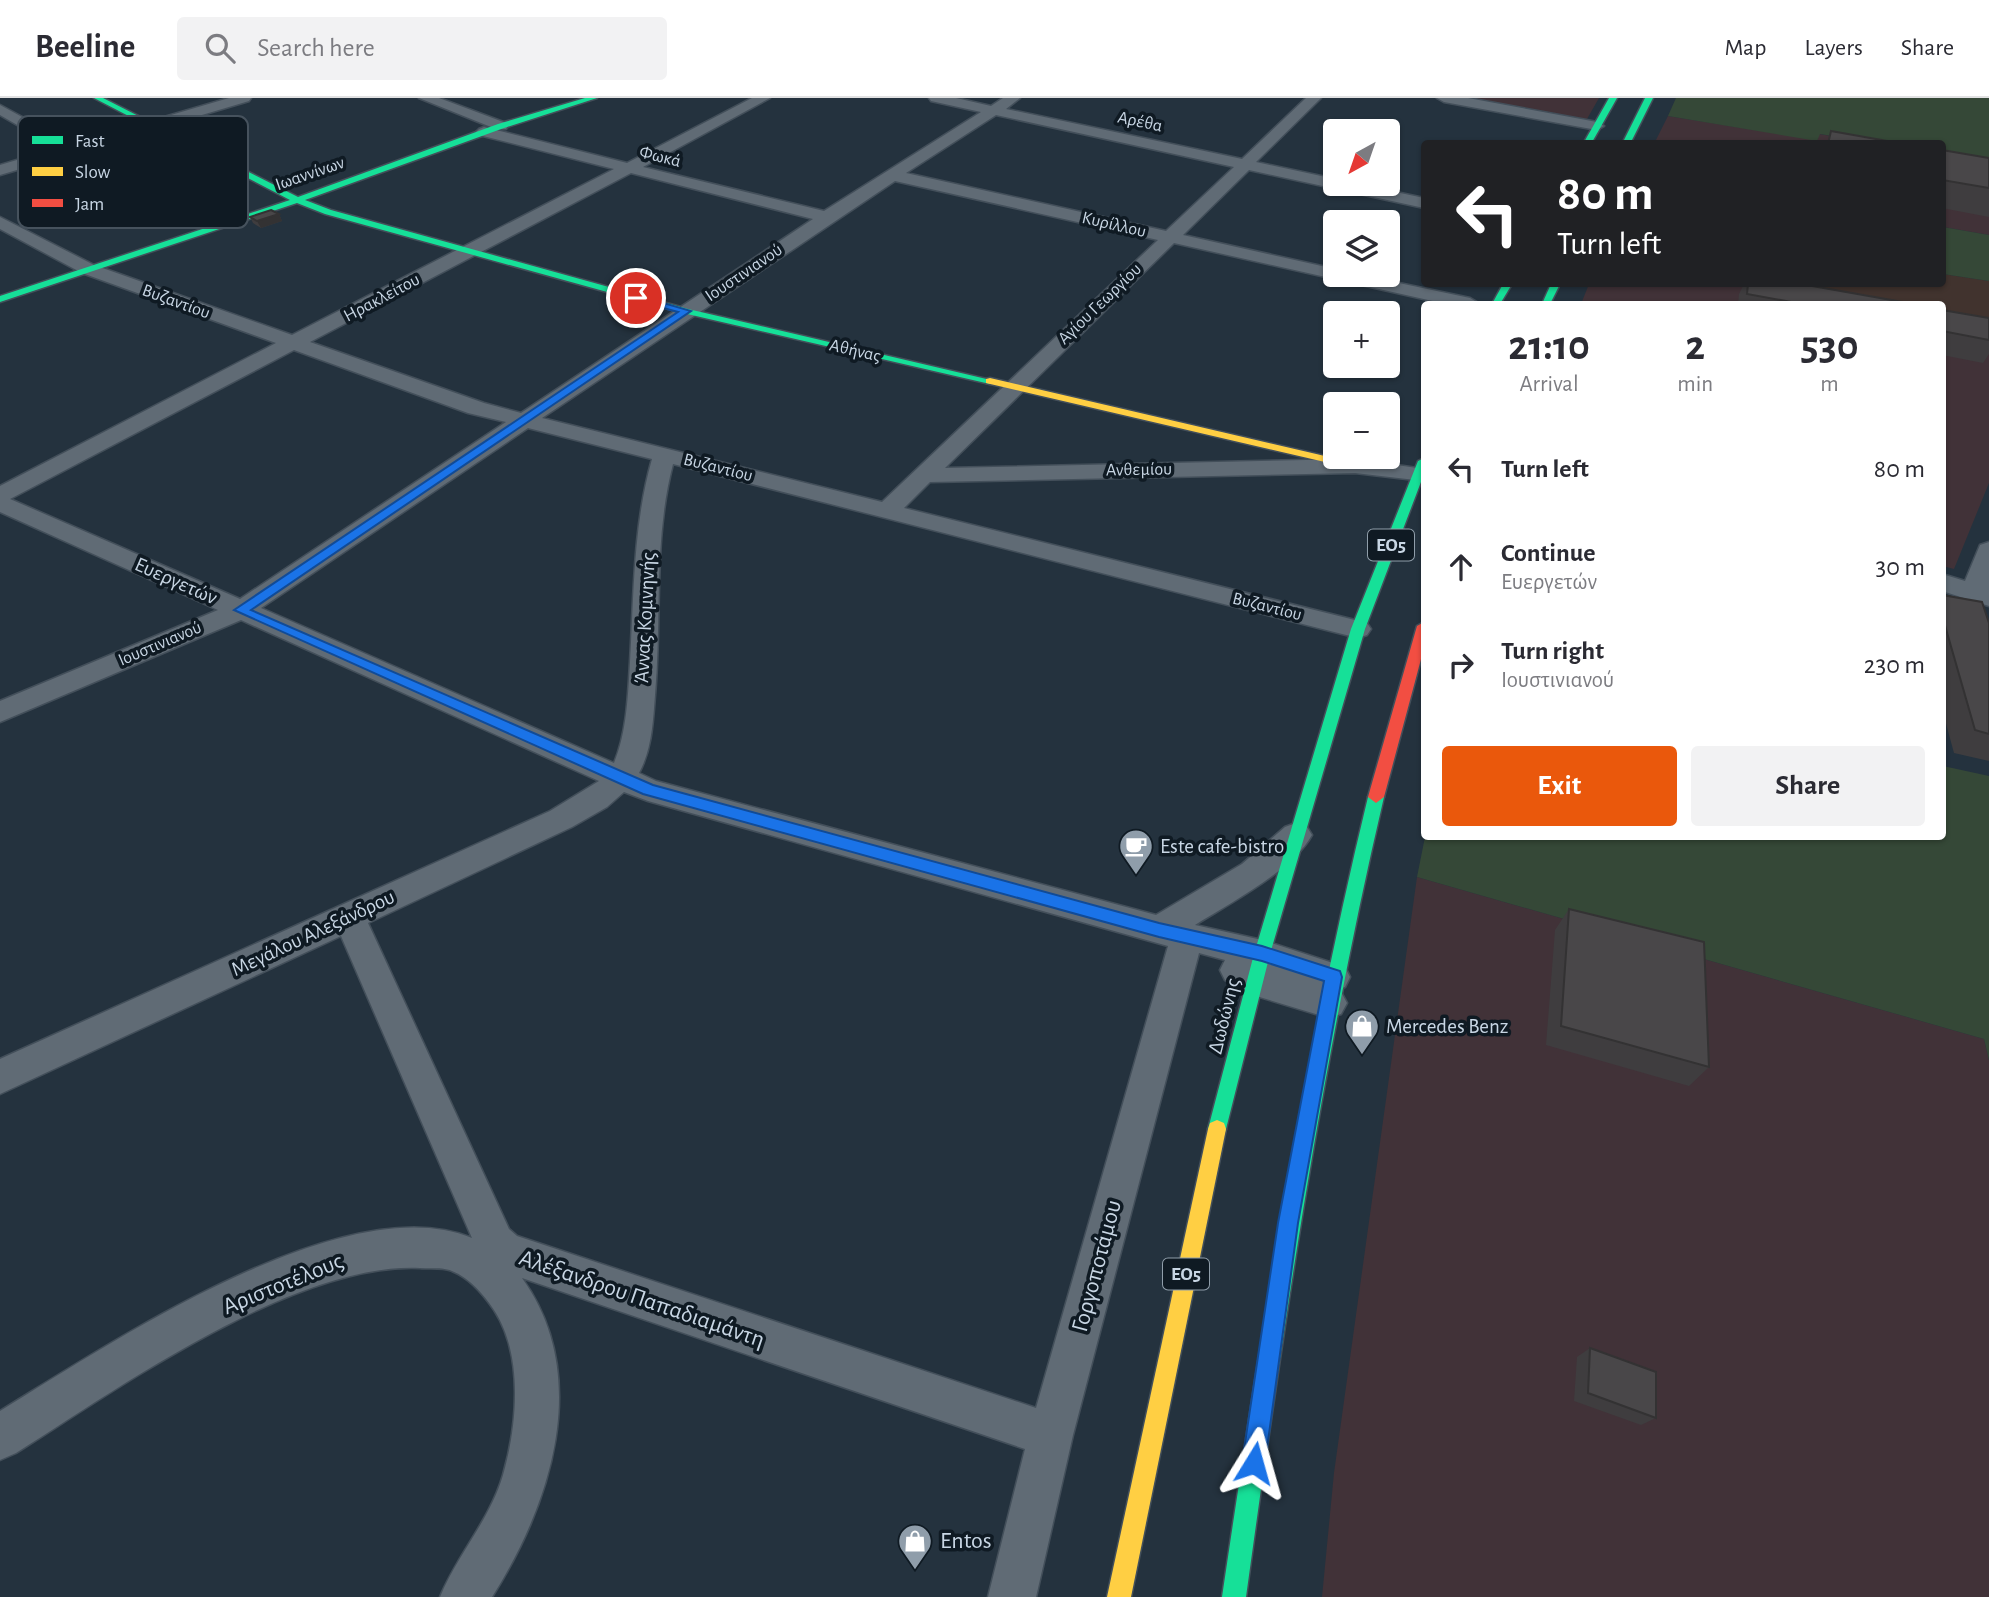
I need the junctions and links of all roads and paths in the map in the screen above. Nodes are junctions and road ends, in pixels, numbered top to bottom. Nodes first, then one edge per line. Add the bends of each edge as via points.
1 (98, 98) edge
2 (244, 98) edge
3 (426, 98) edge
4 (593, 98) edge
5 (763, 98) edge
6 (936, 98) edge
7 (1013, 98) edge
8 (1314, 98) edge
9 (1444, 98) edge
10 (1614, 98) edge
11 (1649, 98) edge
12 (0, 109) edge
13 (993, 110) junction
14 (133, 116) edge
15 (182, 116) edge
16 (18, 119) edge
17 (501, 126) junction
18 (1597, 126) junction
19 (484, 132) junction
20 (1589, 140) edge
21 (1628, 140) edge
22 (1245, 164) junction
23 (18, 165) edge
24 (628, 169) junction
25 (0, 170) edge
26 (248, 175) edge
27 (892, 176) junction
28 (1323, 181) edge
29 (1392, 196) edge
30 (297, 200) junction
31 (1421, 202) edge
32 (248, 216) edge
33 (827, 218) junction
34 (0, 222) edge
35 (213, 228) edge
36 (1169, 237) junction
37 (470, 252) junction
38 (88, 270) junction
39 (1323, 272) edge
40 (1391, 287) edge
41 (0, 299) edge
42 (1456, 301) edge
43 (686, 311) junction
44 (294, 344) junction
45 (1013, 388) junction
46 (522, 420) junction
47 (665, 454) junction
48 (1323, 459) edge
49 (1323, 467) edge
50 (1400, 467) edge
51 (1421, 468) edge
52 (1421, 471) edge
53 (923, 475) junction
54 (0, 495) edge
55 (0, 503) edge
56 (887, 511) junction
57 (1989, 550) edge
58 (1946, 583) edge
59 (1981, 595) edge
60 (241, 610) junction
61 (1358, 629) junction
62 (1421, 637) edge
63 (0, 712) edge
64 (618, 779) junction
65 (1296, 835) junction
66 (349, 917) junction
67 (1173, 933) junction
68 (1259, 968) junction
69 (1331, 990) junction
70 (0, 1077) edge
71 (495, 1261) junction
72 (1051, 1435) junction
73 (0, 1437) edge
74 (464, 1597) edge
75 (1012, 1597) edge
76 (1119, 1597) edge
77 (1234, 1597) edge

1 - 14 main road, Αθήνας
2 - 15 street
3 - 17 street
4 - 17 main road, Ιωαννίνων
5 - 24 street, Ηρακλείτου
6 - 13 street, Αρέθα
7 - 13 street, Ιουστινιανού
8 - 22 street, Αγίου Γεωργίου
9 - 18 street
10 - 18 main road
11 - 21 main road
12 - 16 street
13 - 22 street, Αρέθα
13 - 27 street, Ιουστινιανού
17 - 19 main road, Ιωαννίνων
18 - 20 main road
19 - 24 street, Φωκά
19 - 30 main road, Ιωαννίνων
22 - 28 street, Αρέθα
22 - 36 street, Αγίου Γεωργίου
23 - 25 street
24 - 33 street, Φωκά
24 - 37 street, Ηρακλείτου
26 - 30 main road, Αθήνας
27 - 33 street, Ιουστινιανού
27 - 36 street, Κυρίλλου
29 - 31 street, Αρέθα
30 - 32 main road, Ιωαννίνων
30 - 37 main road, Αθήνας
33 - 43 street, Ιουστινιανού
34 - 38 street, Βυζαντίου
35 - 38 main road, Ιωαννίνων
36 - 39 street, Κυρίλλου
36 - 45 street, Αγίου Γεωργίου
37 - 43 main road, Αθήνας
37 - 44 street, Ηρακλείτου
38 - 41 main road, Ιωαννίνων
38 - 44 street, Βυζαντίου
40 - 42 street, Κυρίλλου
43 - 45 main road, Αθήνας
43 - 46 street, Ιουστινιανού
44 - 46 street, Βυζαντίου
44 - 54 street, Ηρακλείτου
45 - 48 main road, Αθήνας
45 - 53 street, Αγίου Γεωργίου
46 - 47 street, Βυζαντίου
46 - 60 street, Ιουστινιανού
47 - 56 street, Βυζαντίου
47 - 64 street, Άννας Κομνηνής via 649,532 635,745
49 - 53 street, Ανθεμίου
50 - 51 street, Αθήνας
52 - 61 main road, Δωδώνης / ΕΟ5
53 - 56 street, Αγίου Γεωργίου
55 - 60 street, Ευεργετών
56 - 61 street, Βυζαντίου
57 - 59 street
58 - 59 street
60 - 63 street, Ιουστινιανού
60 - 64 street, Ευεργετών
61 - 65 main road, Δωδώνης / ΕΟ5
62 - 69 main road via 1376,795
64 - 66 street, Μεγάλου Αλεξάνδρου via 579,810
64 - 67 street, Ευεργετών
65 - 67 street
65 - 68 main road, Δωδώνης / ΕΟ5
66 - 70 street, Μεγάλου Αλεξάνδρου
66 - 71 street, Αλέξανδρου Παπαδιαμάντη via 495,1243
67 - 68 street, Ευεργετών
67 - 72 street, Γοργοποτάμου
68 - 69 street, Ευεργετών
68 - 76 main road, Δωδώνης / ΕΟ5 via 1211,1153
69 - 77 main road via 1288,1223
71 - 72 street, Αλέξανδρου Παπαδιαμάντη
71 - 73 street, Αριστοτέλους via 416,1247 372,1251 316,1266 214,1311
71 - 74 street, Αριστοτέλους via 499,1282 529,1341 537,1423 531,1462 509,1523
72 - 75 street, Γοργοποτάμου

